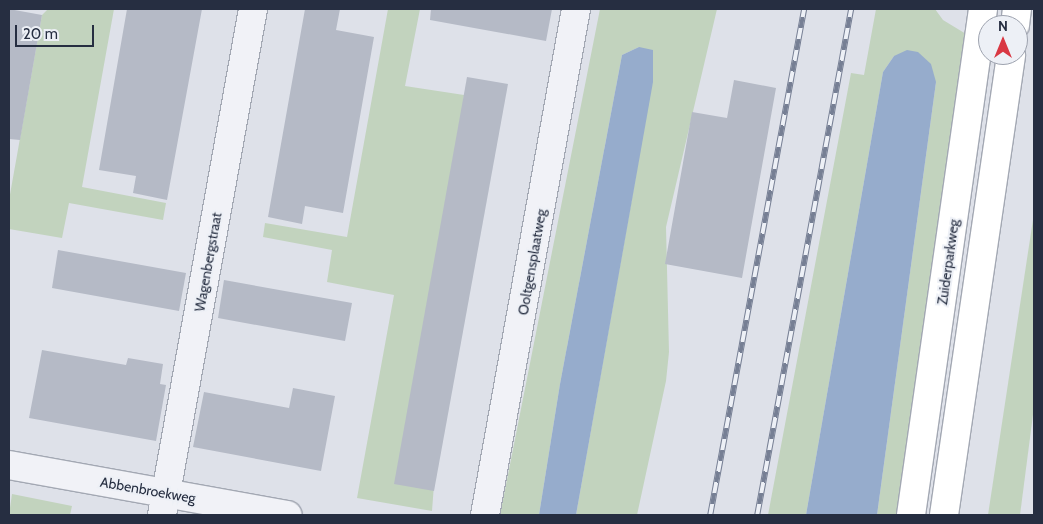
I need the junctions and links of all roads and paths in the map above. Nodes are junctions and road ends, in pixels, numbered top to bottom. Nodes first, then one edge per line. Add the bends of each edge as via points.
1 (254, 9) edge
2 (576, 9) edge
3 (983, 9) edge
4 (1010, 65) edge
5 (9, 465) edge
6 (164, 504) edge
7 (288, 515) edge
8 (485, 515) edge
9 (911, 515) edge
10 (944, 515) edge

1 - 6 street, Wagenbergstraat
2 - 8 street, Ooltgensplaatweg
3 - 9 main road, Zuiderparkweg
4 - 10 main road
5 - 6 street, Abbenbroekweg
6 - 7 street, Abbenbroekweg

